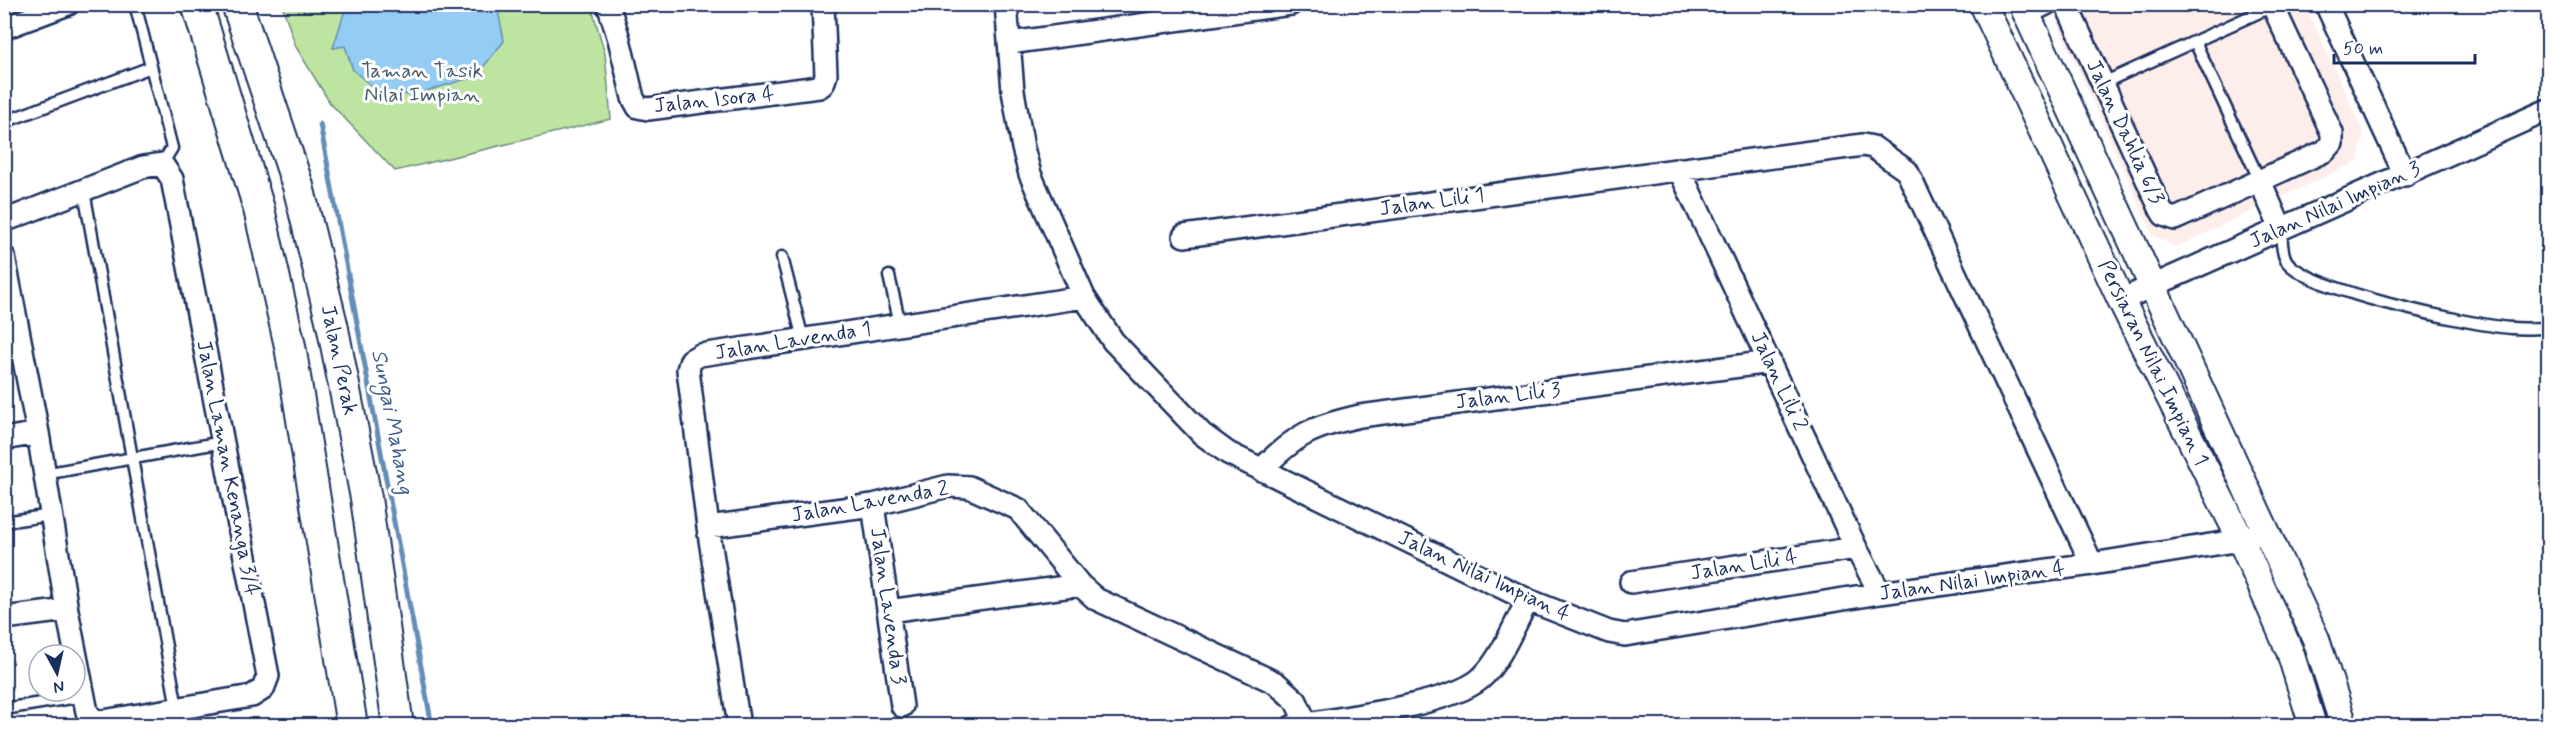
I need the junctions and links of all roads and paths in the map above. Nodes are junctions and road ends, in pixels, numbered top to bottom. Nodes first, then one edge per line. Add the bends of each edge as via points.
1 (68, 4) edge
2 (135, 4) edge
3 (197, 4) edge
4 (237, 4) edge
5 (609, 4) edge
6 (823, 4) edge
7 (1006, 4) edge
8 (1291, 4) edge
9 (1983, 4) edge
10 (2066, 4) edge
11 (2326, 4) edge
12 (2274, 5) edge
13 (2032, 8) edge
14 (4, 28) edge
15 (2195, 42) junction
16 (1009, 43) junction
17 (151, 67) junction
18 (2103, 83) junction
19 (2548, 110) edge
20 (4, 122) edge
21 (162, 164) junction
22 (1679, 169) junction
23 (2405, 176) junction
24 (2260, 181) junction
25 (84, 191) junction
26 (4, 222) edge
27 (2281, 229) junction
28 (1184, 236) dead end
29 (4, 257) edge
30 (782, 257) dead end
31 (889, 276) dead end
32 (2151, 286) junction
33 (1084, 297) junction
34 (2121, 300) junction
35 (900, 324) junction
36 (2548, 328) edge
37 (803, 339) junction
38 (1770, 362) junction
39 (38, 433) junction
40 (4, 439) edge
41 (223, 442) junction
42 (132, 458) junction
43 (1262, 470) junction
44 (44, 474) junction
45 (873, 505) junction
46 (51, 515) junction
47 (4, 522) edge
48 (708, 527) junction
49 (2267, 530) junction
50 (2241, 540) junction
51 (1856, 548) junction
52 (2092, 564) junction
53 (1631, 582) dead end
54 (1080, 585) junction
55 (1880, 593) junction
56 (1528, 600) junction
57 (66, 610) junction
58 (888, 611) junction
59 (4, 618) edge
60 (73, 643) edge
61 (41, 703) edge
62 (85, 703) edge
63 (902, 706) dead end
64 (177, 708) junction
65 (4, 709) edge
66 (1299, 725) edge
67 (352, 726) edge
68 (398, 726) edge
69 (739, 726) edge
70 (2313, 726) edge
71 (2344, 726) edge

1 - 14 street
2 - 17 lane
3 - 67 main road via 259,209 290,346
4 - 68 main road, Jalan Perak via 298,186 332,324 366,498
5 - 6 street, Jalan Isora 4 via 633,98 643,109 823,84
7 - 16 street, Jalan Nilai Impian 4
8 - 16 street
9 - 34 street, Persiaran Nilai Impian 1
10 - 18 street, Jalan Dahlia 6/3
11 - 23 street
12 - 15 lane
12 - 24 street, Jalan Dahlia 6/3 via 2333,138 2325,151
13 - 32 street, Persiaran Nilai Impian 1
15 - 18 lane
15 - 24 lane
16 - 33 street, Jalan Nilai Impian 4 via 1017,119 1030,174
17 - 20 lane
17 - 21 lane via 172,148
18 - 24 street, Jalan Dahlia 6/3 via 2164,215 2180,218
19 - 23 street, Jalan Nilai Impian 3
21 - 25 street via 143,167
21 - 41 street, Jalan Laman Kenanga 3/4 via 172,179
22 - 28 street, Jalan Lili 1
22 - 38 street, Jalan Lili 2
22 - 52 street, Jalan Lili 1 via 1867,145 1905,168
23 - 27 street, Jalan Nilai Impian 3
24 - 27 street
25 - 26 street
25 - 42 lane
27 - 32 street, Jalan Nilai Impian 3
27 - 36 lane via 2287,261 2314,281 2436,314 2511,328
29 - 39 street
30 - 37 lane
31 - 35 lane
32 - 34 street, Jalan Nilai Impian 3
32 - 49 street, Persiaran Nilai Impian 1
33 - 35 street, Jalan Lavenda 1
33 - 43 street, Jalan Nilai Impian 4 via 1113,341 1202,434 1216,446
34 - 50 street, Persiaran Nilai Impian 1
35 - 37 street, Jalan Lavenda 1
37 - 48 street, Jalan Lavenda 1 via 700,355 691,360 688,370
38 - 43 street, Jalan Lili 3 via 1360,416 1297,437
38 - 51 street, Jalan Lili 2
39 - 40 street
39 - 44 street
41 - 42 lane
41 - 64 street, Jalan Laman Kenanga 3/4 via 268,676 263,689 252,696
42 - 44 lane
42 - 64 lane
43 - 56 street, Jalan Nilai Impian 4
44 - 46 street
45 - 48 street, Jalan Lavenda 2
45 - 54 street, Jalan Lavenda 2 via 948,486 969,487 1017,509
45 - 58 street, Jalan Lavenda 3
46 - 47 lane
46 - 57 street
48 - 69 street, Jalan Lavenda 1
49 - 50 street, Jalan Nilai Impian 4
49 - 71 street, Persiaran Nilai Impian 1 via 2316,639
50 - 52 street, Jalan Nilai Impian 4
50 - 70 street, Persiaran Nilai Impian 1 via 2290,652
51 - 53 street, Jalan Lili 4
51 - 55 street, Jalan Lili 2
52 - 55 street, Jalan Nilai Impian 4
54 - 58 street
54 - 66 street, Jalan Lavenda 2 via 1114,609 1276,683 1296,701
55 - 56 street, Jalan Nilai Impian 4 via 1625,635
56 - 66 street via 1491,665 1466,689 1414,704
57 - 59 street
57 - 60 street
58 - 63 street, Jalan Lavenda 3
61 - 65 lane
62 - 64 street, Jalan Laman Kenanga 3/4 via 93,719 103,721

